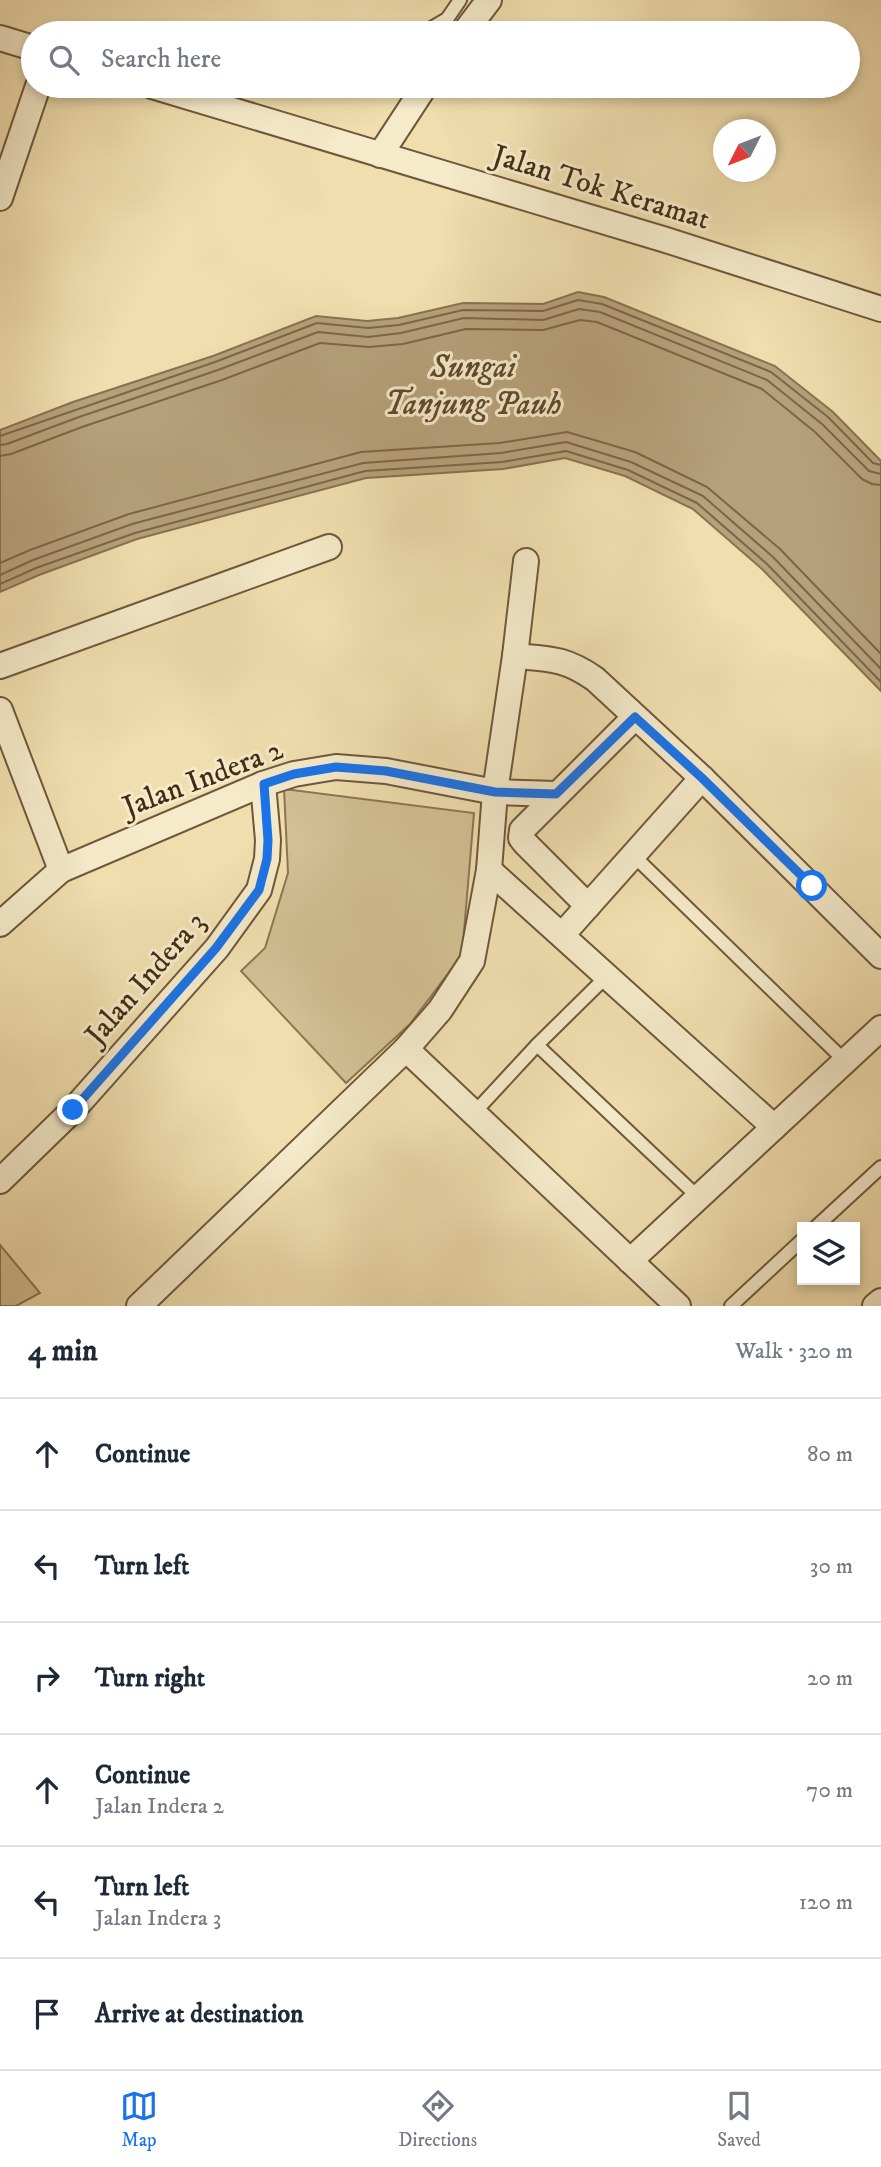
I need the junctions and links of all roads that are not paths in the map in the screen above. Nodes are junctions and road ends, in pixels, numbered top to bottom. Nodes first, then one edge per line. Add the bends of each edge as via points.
1 (460, 0) edge
2 (489, 0) edge
3 (444, 21) edge
4 (473, 21) edge
5 (0, 38) edge
6 (21, 44) edge
7 (34, 98) edge
8 (219, 98) edge
9 (417, 98) edge
10 (380, 155) junction
11 (0, 198) edge
12 (881, 309) edge
13 (329, 547) dead end
14 (526, 561) dead end
15 (515, 656) junction
16 (0, 666) edge
17 (0, 710) edge
18 (635, 717) junction
19 (702, 778) junction
20 (264, 784) junction
21 (495, 792) junction
22 (556, 794) junction
23 (633, 855) junction
24 (61, 870) junction
25 (489, 870) junction
26 (588, 906) junction
27 (0, 925) edge
28 (562, 935) junction
29 (881, 956) edge
30 (607, 976) junction
31 (881, 1028) edge
32 (537, 1045) junction
33 (406, 1049) junction
34 (845, 1061) junction
35 (474, 1113) junction
36 (774, 1127) junction
37 (881, 1167) edge
38 (0, 1181) edge
39 (698, 1197) junction
40 (821, 1222) edge
41 (797, 1245) edge
42 (630, 1261) junction
43 (881, 1301) edge
44 (139, 1306) edge
45 (678, 1306) edge
46 (731, 1306) edge
47 (875, 1306) edge

1 - 3 lane
2 - 4 street
5 - 6 street
7 - 11 street
8 - 10 street, Jalan Tok Keramat
9 - 10 street
10 - 12 street, Jalan Tok Keramat
13 - 16 street
14 - 15 street
15 - 18 street via 558,659 577,667
15 - 21 street
17 - 24 street
18 - 19 street
18 - 22 street
19 - 23 street
19 - 29 street
20 - 21 street, Jalan Indera 2 via 336,767 386,771
20 - 24 street, Jalan Indera 2
20 - 38 street, Jalan Indera 3 via 268,840 259,890 216,948 100,1080
21 - 22 street, Jalan Indera 2
21 - 25 street
22 - 26 street via 522,830 521,838
23 - 26 street
23 - 34 lane
24 - 27 street, Jalan Indera 2
25 - 28 street
25 - 33 street via 472,961 440,1010
26 - 28 street
28 - 30 street
30 - 32 lane
30 - 36 street
31 - 34 street
32 - 35 lane
32 - 39 lane
33 - 35 street
33 - 44 street
34 - 36 street
35 - 42 street
36 - 39 street
37 - 40 lane
39 - 42 street
41 - 46 lane
42 - 45 street
43 - 47 street

